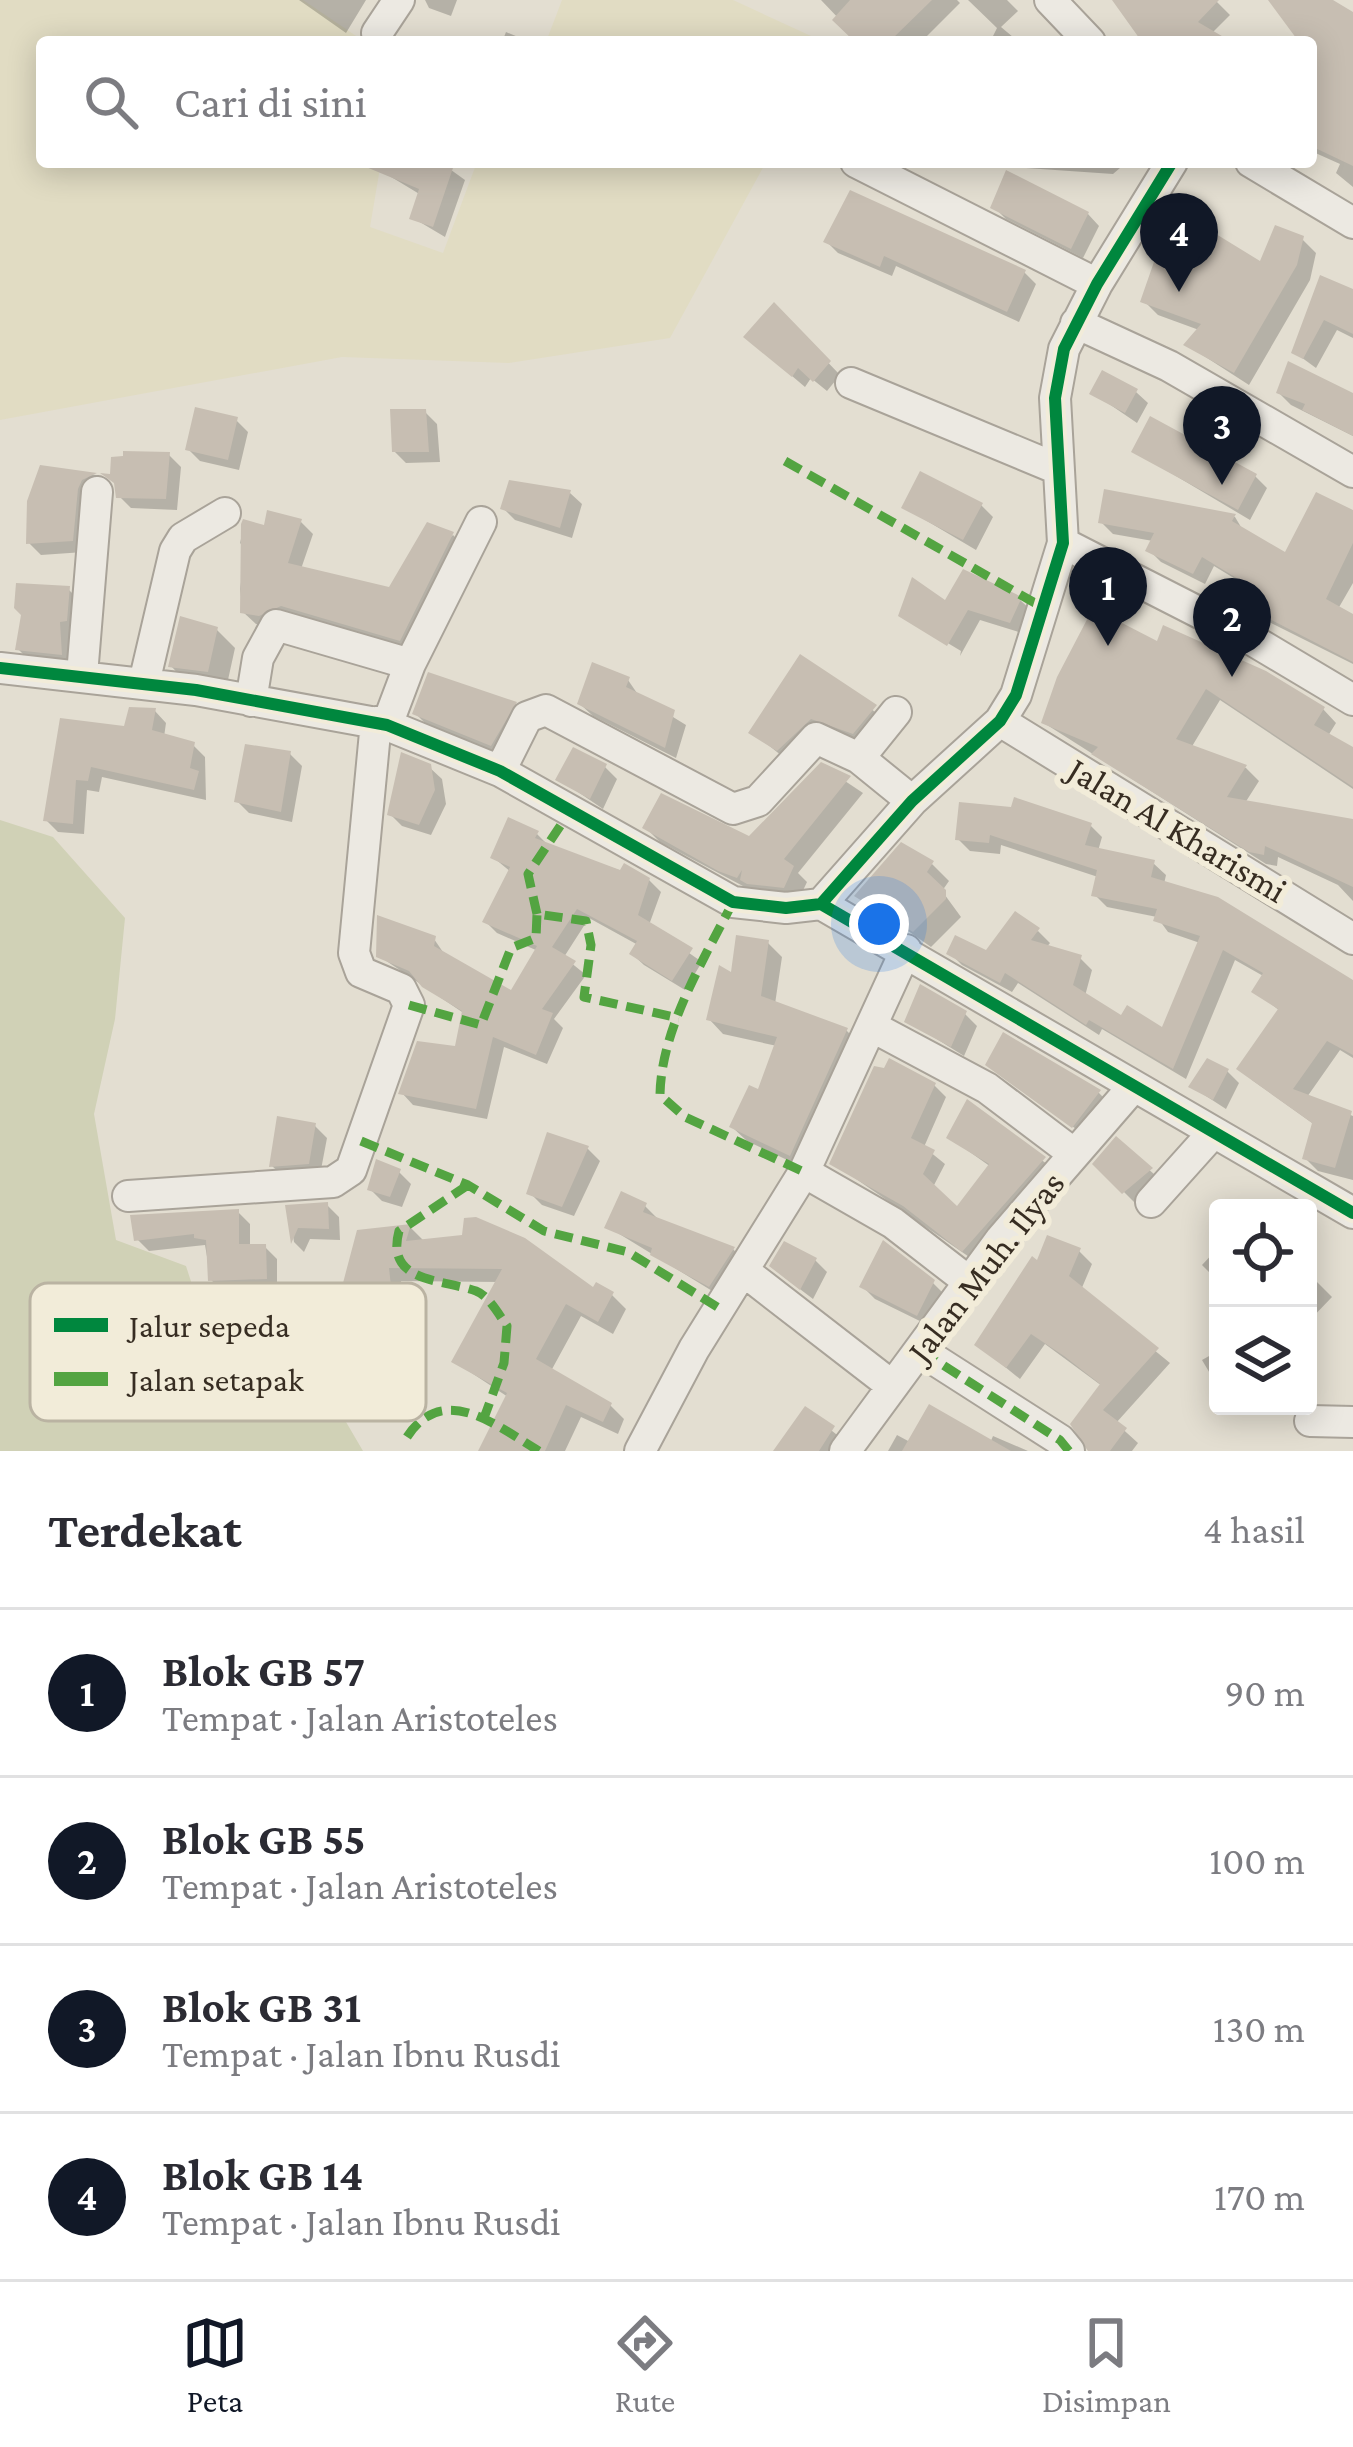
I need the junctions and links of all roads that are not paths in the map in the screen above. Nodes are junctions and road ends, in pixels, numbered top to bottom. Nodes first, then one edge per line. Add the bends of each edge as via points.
1 (398, 0) edge
2 (1050, 0) edge
3 (377, 33) dead end
4 (1084, 36) edge
5 (868, 168) edge
6 (1168, 168) edge
7 (1261, 168) edge
8 (1353, 223) edge
9 (1097, 284) junction
10 (1076, 323) junction
11 (851, 383) dead end
12 (1058, 470) junction
13 (1353, 472) edge
14 (97, 492) dead end
15 (225, 513) dead end
16 (482, 522) dead end
17 (1063, 543) junction
18 (410, 664) junction
19 (0, 668) edge
20 (82, 675) junction
21 (144, 682) junction
22 (1353, 700) edge
23 (251, 701) junction
24 (896, 712) dead end
25 (1000, 721) junction
26 (381, 724) junction
27 (859, 758) junction
28 (500, 771) junction
29 (912, 801) junction
30 (821, 904) junction
31 (1353, 939) edge
32 (907, 950) junction
33 (871, 1026) junction
34 (1132, 1087) junction
35 (1212, 1134) junction
36 (1073, 1153) junction
37 (805, 1172) junction
38 (128, 1196) dead end
39 (1151, 1202) dead end
40 (1353, 1213) edge
41 (745, 1272) junction
42 (968, 1281) junction
43 (921, 1351) junction
44 (891, 1385) junction
45 (1310, 1421) dead end
46 (1353, 1422) edge
47 (640, 1451) edge
48 (845, 1451) edge
49 (1069, 1451) edge

1 - 3 street
2 - 4 street
5 - 9 street
6 - 9 street
7 - 8 street
9 - 10 street
10 - 12 street via 1058,373
10 - 13 street
11 - 12 street
12 - 17 street
14 - 20 street
15 - 21 street via 175,551
16 - 18 street
17 - 22 street
17 - 25 street via 1026,668
18 - 23 street via 276,625 258,658
18 - 26 street
19 - 20 street
20 - 21 street
21 - 23 street
23 - 26 street
24 - 27 street
25 - 29 street
25 - 31 street, Jalan Al Kharismi
26 - 28 street
26 - 38 street via 354,953 361,972 401,989 409,1005 351,1170 332,1182
27 - 28 street via 816,738 758,801 734,808 537,710
27 - 29 street
28 - 30 street via 733,902
29 - 30 street
30 - 32 street
32 - 33 street
32 - 34 street
33 - 36 street via 987,1088
33 - 37 street
34 - 35 street
34 - 36 street, Jalan Muh. Ilyas
35 - 39 street
35 - 40 street
36 - 42 street, Jalan Muh. Ilyas
37 - 41 street
37 - 42 street via 893,1223
41 - 44 street
41 - 47 street
42 - 43 street, Jalan Muh. Ilyas
43 - 44 street, Jalan Muh. Ilyas
43 - 49 street
44 - 48 street, Jalan Muh. Ilyas
45 - 46 street

